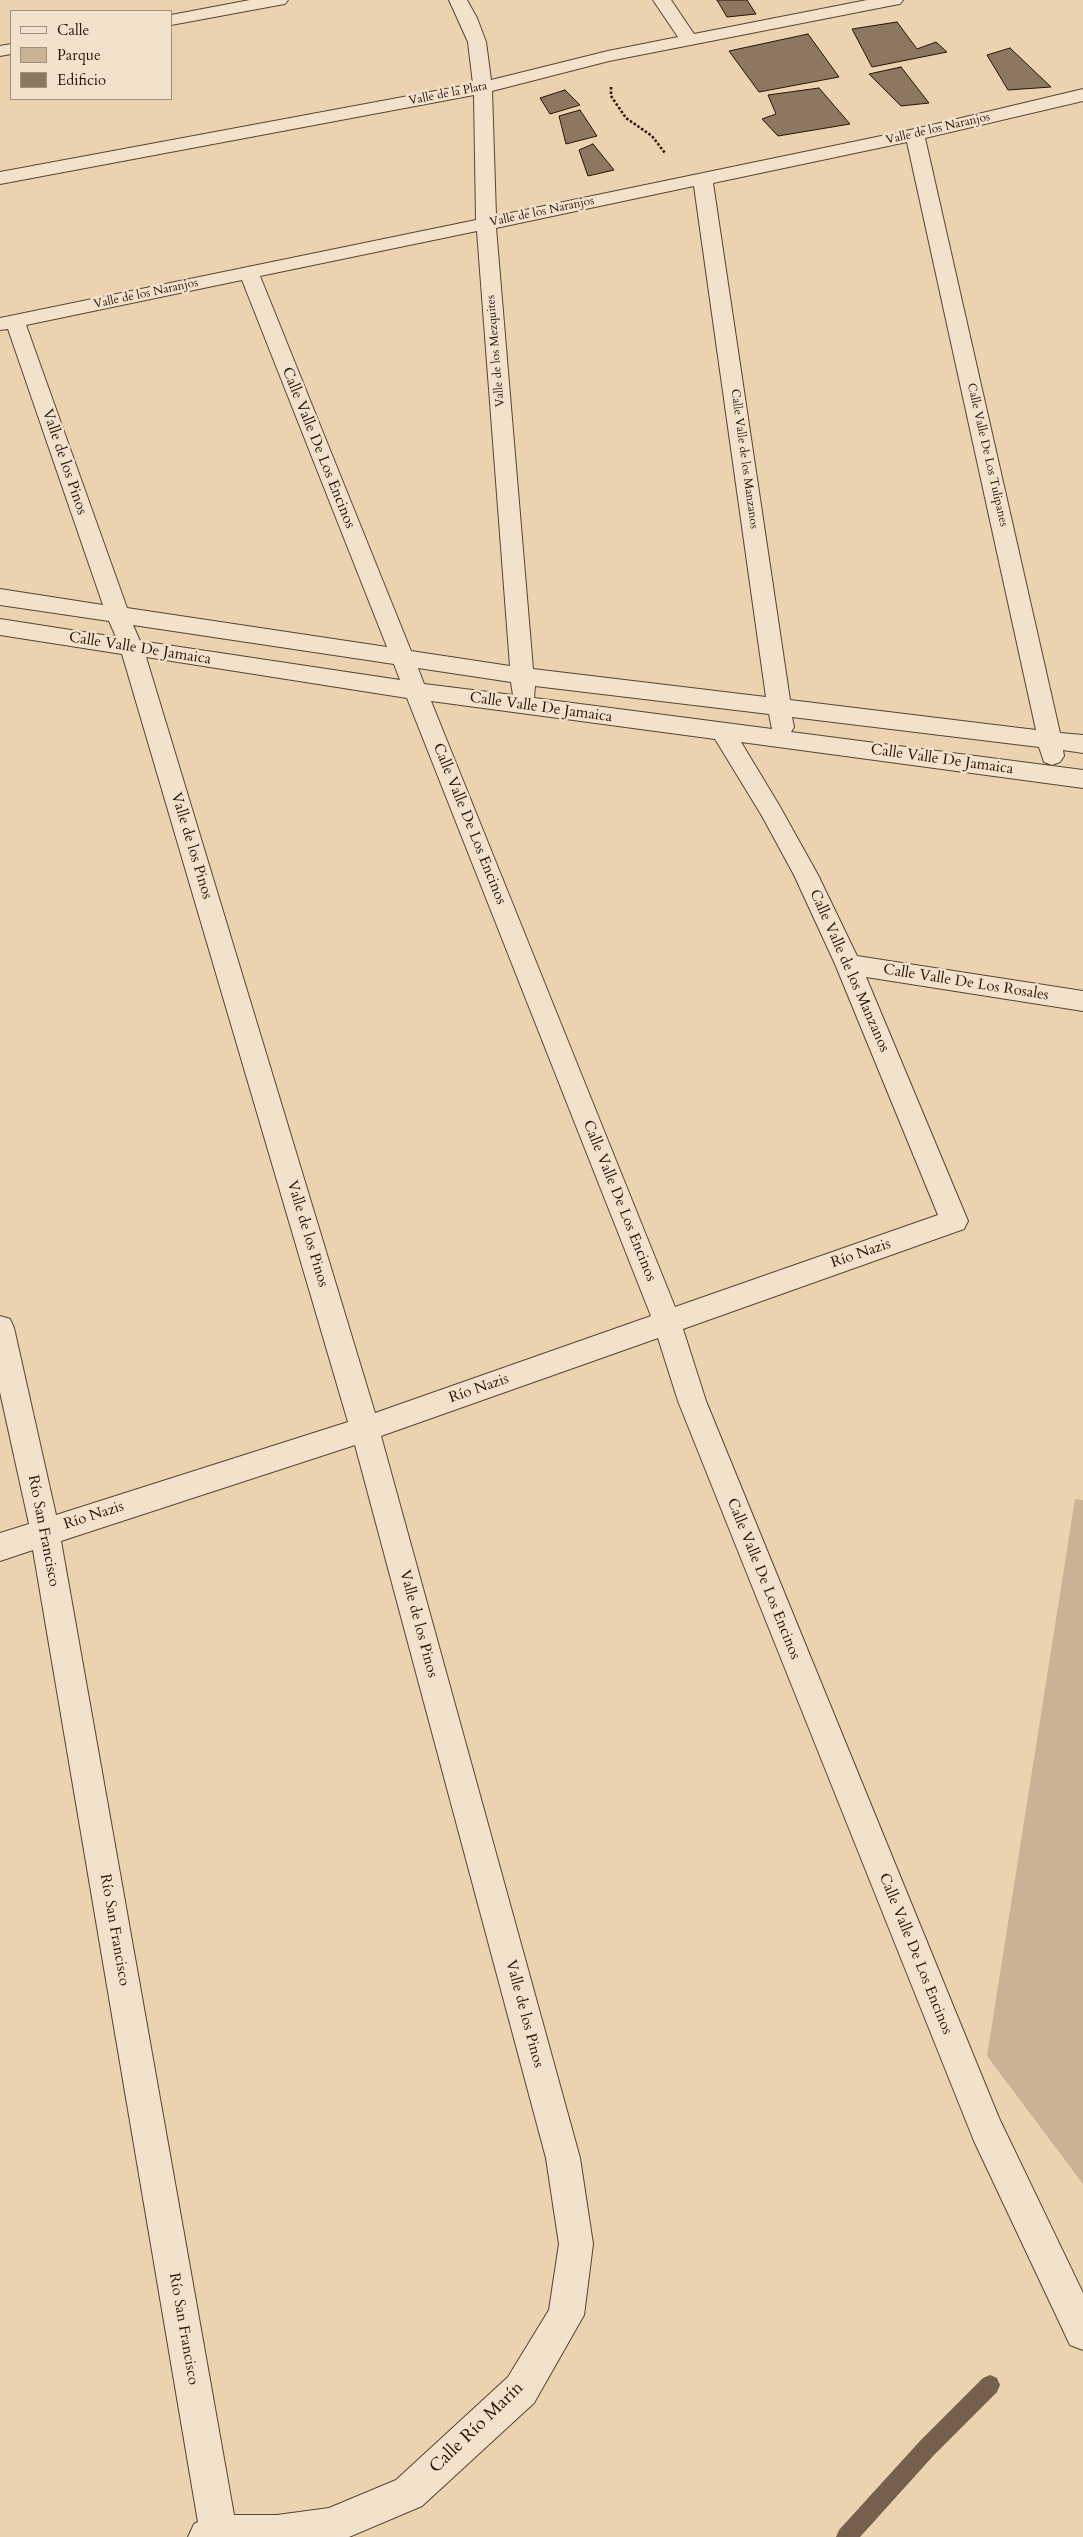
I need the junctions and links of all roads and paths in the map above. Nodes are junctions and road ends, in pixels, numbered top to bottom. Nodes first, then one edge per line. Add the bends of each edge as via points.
1 (279, 0) edge
2 (458, 0) edge
3 (662, 0) edge
4 (894, 0) edge
5 (172, 20) edge
6 (689, 40) junction
7 (608, 56) junction
8 (483, 88) junction
9 (1083, 95) edge
10 (915, 135) junction
11 (0, 178) edge
12 (703, 179) junction
13 (486, 224) junction
14 (249, 273) junction
15 (7, 322) edge
16 (0, 597) edge
17 (118, 616) junction
18 (0, 627) edge
19 (132, 648) junction
20 (402, 659) junction
21 (523, 676) junction
22 (416, 691) junction
23 (525, 706) junction
24 (780, 709) junction
25 (722, 731) junction
26 (784, 738) junction
27 (1050, 740) junction
28 (1083, 744) edge
29 (1053, 775) junction
30 (1083, 779) edge
31 (848, 964) junction
32 (1083, 1001) edge
33 (954, 1221) joint
34 (667, 1322) junction
35 (0, 1328) edge
36 (365, 1429) junction
37 (45, 1531) junction
38 (0, 1547) edge
39 (563, 2158) joint
40 (1083, 2332) edge
41 (213, 2535) edge

1 - 5 street
2 - 8 street, Valle de los Mezquites via 476,42
3 - 6 street
4 - 6 street, Valle de la Plata
6 - 7 street, Valle de la Plata
7 - 8 street, Valle de la Plata
7 - 12 path via 611,96 626,118 652,136 666,155
8 - 11 street, Valle de la Plata
8 - 13 street, Valle de los Mezquites
9 - 10 street, Valle de los Naranjos
10 - 12 street, Valle de los Naranjos
10 - 27 street, Calle Valle De Los Tulipanes
12 - 13 street, Valle de los Naranjos
12 - 24 street, Calle Valle de los Manzanos
13 - 14 street, Valle de los Naranjos
13 - 21 street, Valle de los Mezquites
14 - 15 street, Valle de los Naranjos
14 - 20 street, Calle Valle De Los Encinos
15 - 17 street, Valle de los Pinos
16 - 17 street, Calle Valle De Jamaica
17 - 19 street, Valle de los Pinos
17 - 20 street, Calle Valle De Jamaica
18 - 19 street, Calle Valle De Jamaica
19 - 22 street, Calle Valle De Jamaica
19 - 36 street, Valle de los Pinos
20 - 21 street, Calle Valle De Jamaica
20 - 22 street, Calle Valle De Los Encinos
21 - 23 street, Valle de los Mezquites
21 - 24 street, Calle Valle De Jamaica
22 - 23 street, Calle Valle De Jamaica
22 - 34 street, Calle Valle De Los Encinos
23 - 25 street, Calle Valle De Jamaica
24 - 26 street, Calle Valle de los Manzanos
24 - 27 street, Calle Valle De Jamaica
25 - 26 street, Calle Valle De Jamaica
25 - 31 street, Calle Valle de los Manzanos via 806,875
26 - 29 street, Calle Valle De Jamaica
27 - 28 street, Calle Valle De Jamaica
27 - 29 street, Calle Valle De Los Tulipanes
29 - 30 street, Calle Valle De Jamaica
31 - 32 street, Calle Valle De Los Rosales
31 - 33 street, Calle Valle de los Manzanos
33 - 34 street, Río Nazis
34 - 36 street, Río Nazis
34 - 40 street, Calle Valle De Los Encinos via 692,1401 986,2129
35 - 37 street, Río San Francisco
36 - 37 street, Río Nazis
36 - 39 street, Valle de los Pinos
37 - 38 street, Río Nazis
37 - 41 street, Río San Francisco
39 - 41 street, Calle Río Marín via 576,2244 566,2315 521,2390 409,2493 329,2527 277,2534

